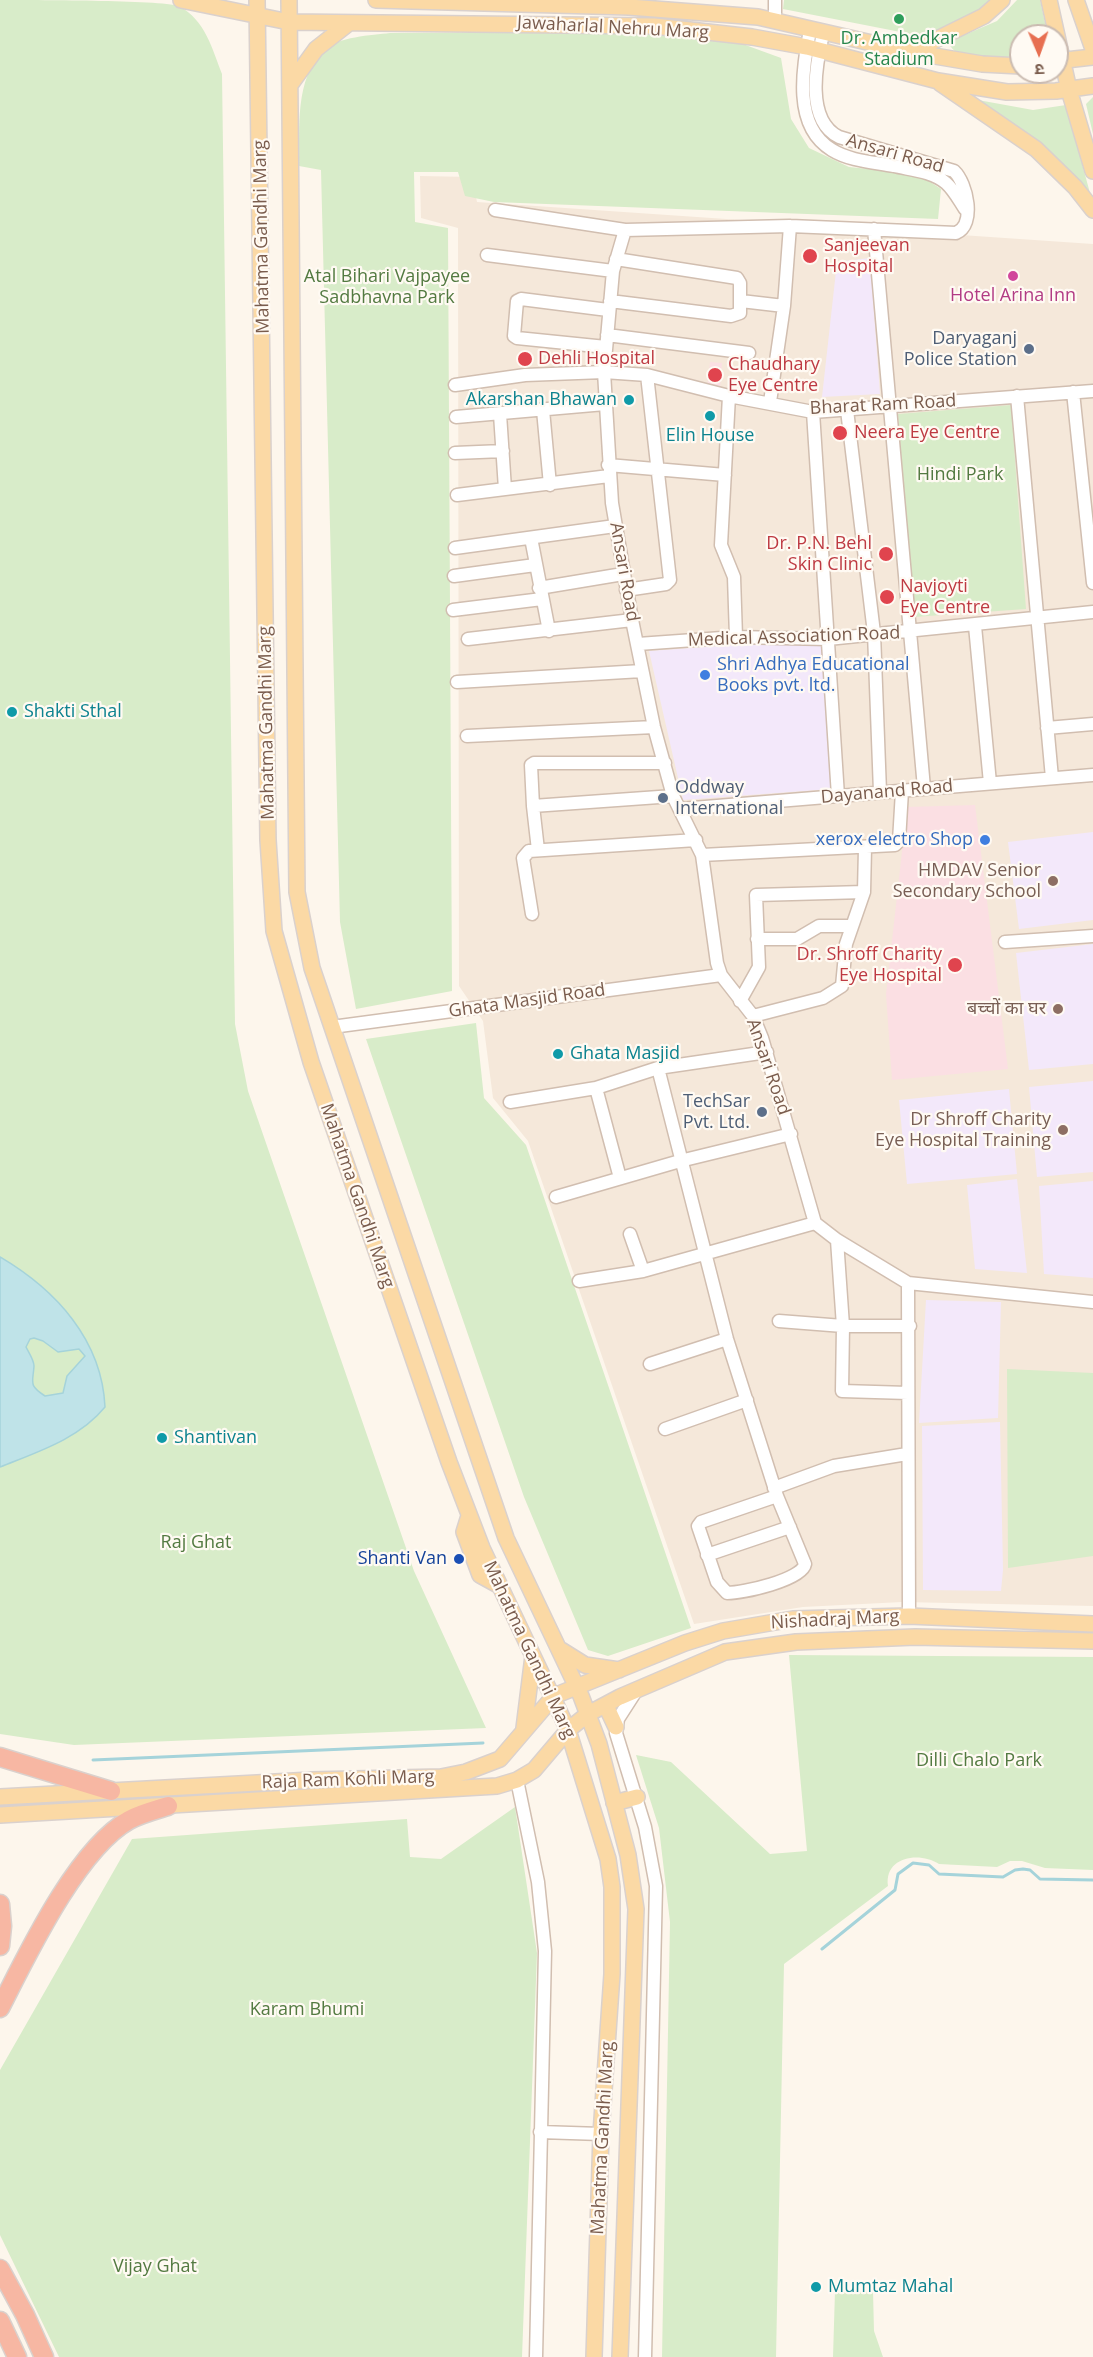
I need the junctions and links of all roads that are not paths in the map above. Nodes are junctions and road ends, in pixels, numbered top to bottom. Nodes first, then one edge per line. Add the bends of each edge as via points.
1 (181, 0) edge
2 (257, 0) edge
3 (289, 0) edge
4 (376, 0) edge
5 (775, 0) edge
6 (1002, 0) edge
7 (1049, 0) edge
8 (1076, 0) edge
9 (259, 17) junction
10 (775, 21) junction
11 (289, 22) junction
12 (349, 23) junction
13 (1053, 24) edge
14 (816, 32) junction
15 (813, 49) junction
16 (1093, 49) edge
17 (911, 52) junction
18 (1093, 57) edge
19 (1069, 60) edge
20 (1009, 65) edge
21 (938, 81) junction
22 (1067, 84) edge
23 (290, 85) junction
24 (1093, 86) edge
25 (1069, 90) junction
26 (1093, 171) edge
27 (495, 210) dead end
28 (1093, 210) edge
29 (790, 226) junction
30 (874, 229) junction
31 (625, 230) junction
32 (487, 255) dead end
33 (614, 265) junction
34 (741, 301) junction
35 (609, 305) junction
36 (784, 306) junction
37 (606, 341) junction
38 (749, 353) dead end
39 (604, 372) junction
40 (647, 375) junction
41 (455, 385) dead end
42 (1093, 391) edge
43 (1073, 392) junction
44 (729, 396) junction
45 (1017, 396) junction
46 (770, 402) junction
47 (605, 404) junction
48 (890, 407) junction
49 (543, 410) junction
50 (847, 410) junction
51 (813, 412) junction
52 (500, 414) junction
53 (456, 417) dead end
54 (503, 451) junction
55 (455, 453) dead end
56 (657, 467) junction
57 (609, 470) junction
58 (725, 475) junction
59 (550, 485) junction
60 (505, 489) junction
61 (457, 495) dead end
62 (615, 526) junction
63 (531, 538) junction
64 (455, 548) dead end
65 (536, 565) junction
66 (623, 574) junction
67 (454, 576) dead end
68 (1093, 583) edge
69 (626, 590) junction
70 (541, 594) junction
71 (453, 610) dead end
72 (1093, 612) edge
73 (1036, 619) junction
74 (632, 620) junction
75 (975, 626) junction
76 (549, 631) junction
77 (910, 632) junction
78 (874, 633) junction
79 (736, 637) junction
80 (468, 639) dead end
81 (828, 639) junction
82 (638, 644) junction
83 (642, 671) junction
84 (457, 682) dead end
85 (1093, 724) edge
86 (654, 727) junction
87 (1047, 728) junction
88 (467, 736) dead end
89 (664, 763) junction
90 (1093, 775) edge
91 (1052, 778) junction
92 (990, 783) junction
93 (924, 788) junction
94 (902, 791) junction
95 (880, 792) junction
96 (673, 796) junction
97 (838, 796) junction
98 (532, 806) junction
99 (681, 809) junction
100 (696, 840) junction
101 (865, 848) junction
102 (538, 850) junction
103 (702, 855) junction
104 (864, 892) junction
105 (532, 914) dead end
106 (852, 926) junction
107 (1093, 936) edge
108 (757, 939) junction
109 (1005, 942) dead end
110 (722, 975) junction
111 (740, 1001) junction
112 (753, 1016) junction
113 (332, 1027) junction
114 (766, 1052) junction
115 (658, 1068) junction
116 (596, 1088) junction
117 (510, 1102) dead end
118 (791, 1134) junction
119 (680, 1161) junction
120 (620, 1178) junction
121 (556, 1197) dead end
122 (815, 1222) junction
123 (630, 1234) dead end
124 (837, 1240) junction
125 (705, 1252) junction
126 (643, 1271) junction
127 (579, 1281) dead end
128 (908, 1283) junction
129 (1093, 1302) edge
130 (779, 1321) dead end
131 (843, 1326) junction
132 (909, 1326) junction
133 (728, 1339) junction
134 (650, 1364) dead end
135 (908, 1393) junction
136 (747, 1400) junction
137 (665, 1429) dead end
138 (907, 1454) junction
139 (776, 1492) junction
140 (790, 1527) junction
141 (707, 1555) junction
142 (909, 1616) junction
143 (1093, 1623) edge
144 (1093, 1641) edge
145 (558, 1648) junction
146 (533, 1655) junction
147 (620, 1670) junction
148 (577, 1687) junction
149 (637, 1690) junction
150 (554, 1696) junction
151 (620, 1697) junction
152 (608, 1710) junction
153 (588, 1714) junction
154 (616, 1727) junction
155 (568, 1730) junction
156 (524, 1731) junction
157 (599, 1744) junction
158 (0, 1757) edge
159 (517, 1780) junction
160 (0, 1797) edge
161 (637, 1797) junction
162 (113, 1800) junction
163 (614, 1803) junction
164 (168, 1806) junction
165 (0, 1815) edge
166 (0, 1904) edge
167 (0, 1946) edge
168 (0, 2008) edge
169 (540, 2132) junction
170 (602, 2134) junction
171 (0, 2269) edge
172 (0, 2321) edge
173 (0, 2350) edge
174 (6, 2357) edge
175 (17, 2357) edge
176 (44, 2357) edge
177 (536, 2357) edge
178 (594, 2357) edge
179 (620, 2357) edge
180 (645, 2357) edge

1 - 9 main road, Jawaharlal Nehru Marg
2 - 9 main road, Mahatma Gandhi Marg
3 - 11 main road, Mahatma Gandhi Marg
4 - 10 main road, Jawaharlal Nehru Marg via 629,7
5 - 10 street
6 - 17 main road via 984,16
7 - 13 main road
8 - 16 main road
9 - 11 main road, Jawaharlal Nehru Marg
9 - 146 main road, Mahatma Gandhi Marg via 268,840 274,931 311,1062 469,1516
10 - 14 main road, Jawaharlal Nehru Marg
11 - 12 main road, Jawaharlal Nehru Marg
11 - 23 main road, Mahatma Gandhi Marg
12 - 15 main road, Jawaharlal Nehru Marg via 654,26 752,37
12 - 23 main road via 316,48
14 - 15 street, Ansari Road
14 - 17 main road, Jawaharlal Nehru Marg
15 - 21 main road, Jawaharlal Nehru Marg
15 - 30 street, Ansari Road via 817,102 827,129 854,142 954,171 964,184 967,222 962,231
17 - 20 main road, Jawaharlal Nehru Marg
18 - 19 main road
21 - 25 main road, Jawaharlal Nehru Marg via 1006,92
21 - 28 main road via 1036,148
22 - 25 main road
23 - 113 main road, Mahatma Gandhi Marg via 297,892 312,968
24 - 25 main road, Jawaharlal Nehru Marg
25 - 26 main road
27 - 31 street
29 - 30 street, Ansari Road
29 - 31 street, Ansari Road
29 - 36 street
30 - 48 street
31 - 33 street, Ansari Road
32 - 33 street
33 - 34 street via 737,278
33 - 35 street, Ansari Road
34 - 35 street via 740,313 731,316
34 - 36 street
35 - 37 street, Ansari Road
35 - 37 street via 521,299 513,336
36 - 46 street
37 - 38 street
37 - 39 street, Ansari Road
39 - 40 street, Bharat Ram Road
39 - 41 street, Bharat Ram Road via 525,375
39 - 47 street, Ansari Road
40 - 44 street, Bharat Ram Road
40 - 56 street
42 - 43 street, Bharat Ram Road
43 - 45 street, Bharat Ram Road
43 - 68 street
44 - 46 street, Bharat Ram Road
44 - 58 street
45 - 48 street, Bharat Ram Road
45 - 73 street
46 - 51 street, Bharat Ram Road
47 - 49 street
47 - 57 street, Ansari Road
48 - 50 street, Bharat Ram Road
48 - 77 street
49 - 52 street
49 - 59 street
50 - 51 street, Bharat Ram Road
50 - 78 street
51 - 81 street
52 - 53 street
52 - 54 street
54 - 55 street
54 - 60 street
56 - 57 street
56 - 58 street
56 - 69 street via 670,580 666,584
57 - 59 street
57 - 62 street, Ansari Road
58 - 79 street via 721,545 734,577
59 - 60 street
60 - 61 street
62 - 63 street
62 - 66 street, Ansari Road
63 - 64 street
63 - 65 street
65 - 67 street
65 - 70 street
66 - 69 street, Ansari Road
66 - 70 street
69 - 74 street, Ansari Road
70 - 71 street
70 - 76 street
72 - 73 street, Medical Association Road
73 - 75 street, Medical Association Road
73 - 87 street
74 - 76 street
74 - 82 street, Ansari Road
75 - 77 street, Medical Association Road
75 - 92 street
76 - 80 street
77 - 78 street, Medical Association Road
77 - 93 street
78 - 81 street, Medical Association Road
78 - 95 street
79 - 81 street, Medical Association Road
79 - 82 street, Medical Association Road
81 - 97 street
82 - 83 street, Ansari Road
83 - 84 street
83 - 86 street, Ansari Road
85 - 87 street
86 - 88 street
86 - 89 street, Ansari Road
87 - 91 street
89 - 96 street, Ansari Road
89 - 98 street via 534,763
90 - 91 street, Dayanand Road
91 - 92 street, Dayanand Road
92 - 93 street, Dayanand Road
93 - 94 street, Dayanand Road
94 - 95 street, Dayanand Road
94 - 101 street via 898,843
95 - 97 street, Dayanand Road
96 - 98 street
96 - 99 street, Ansari Road
97 - 99 street, Dayanand Road
98 - 102 street
99 - 100 street, Ansari Road
100 - 102 street
100 - 103 street, Ansari Road
101 - 103 street
101 - 104 street
102 - 105 street via 528,851 523,858
103 - 110 street, Ansari Road
104 - 106 street
104 - 108 street via 756,895
106 - 108 street via 819,926 797,939
106 - 112 street via 839,989 823,998
107 - 109 street
108 - 111 street via 759,967
110 - 111 street, Ansari Road
110 - 113 street, Ghata Masjid Road
111 - 112 street, Ansari Road
112 - 114 street, Ansari Road
113 - 145 main road, Mahatma Gandhi Marg via 506,1538
114 - 115 street
114 - 118 street, Ansari Road
115 - 116 street
115 - 119 street
116 - 117 street
116 - 120 street
118 - 119 street
118 - 122 street, Ansari Road
119 - 120 street
119 - 125 street
120 - 121 street
122 - 124 street
122 - 125 street
123 - 126 street
124 - 128 street
124 - 131 street
125 - 126 street
125 - 133 street
126 - 127 street
128 - 129 street
128 - 132 street
130 - 131 street
131 - 132 street
131 - 135 street via 842,1391
132 - 135 street
133 - 134 street
133 - 136 street
135 - 138 street
136 - 137 street
136 - 139 street
138 - 139 street via 834,1466
138 - 142 street
139 - 140 street
139 - 141 street via 701,1522 698,1532
140 - 141 street
140 - 141 street via 805,1564 800,1573 791,1577 727,1593 717,1582
142 - 143 main road, Nishadraj Marg
142 - 147 main road, Nishadraj Marg via 793,1619 723,1631
144 - 149 main road, Nishadraj Marg via 915,1637 796,1642 725,1652
145 - 147 main road via 585,1665
145 - 148 main road, Mahatma Gandhi Marg
146 - 150 main road, Mahatma Gandhi Marg
146 - 156 main road
147 - 148 main road, Nishadraj Marg
148 - 150 main road, Nishadraj Marg
148 - 153 main road, Mahatma Gandhi Marg
149 - 151 main road, Nishadraj Marg
149 - 154 street via 624,1706
150 - 155 main road, Mahatma Gandhi Marg
150 - 156 main road, Raja Ram Kohli Marg
151 - 152 main road
151 - 153 main road, Nishadraj Marg
152 - 154 main road
152 - 157 main road
153 - 155 main road, Raja Ram Kohli Marg
153 - 157 main road, Mahatma Gandhi Marg
154 - 161 street
155 - 159 main road, Raja Ram Kohli Marg via 546,1759
155 - 170 main road, Mahatma Gandhi Marg via 608,1859 612,1887 612,1974
156 - 162 main road, Raja Ram Kohli Marg via 500,1759 441,1777 312,1780
157 - 163 main road, Mahatma Gandhi Marg
158 - 162 highway
159 - 164 main road, Raja Ram Kohli Marg via 473,1790
159 - 169 street via 538,1882 545,1951
160 - 162 main road via 64,1793
161 - 163 main road
161 - 180 street via 656,1886
162 - 164 main road, Raja Ram Kohli Marg
162 - 165 main road
163 - 179 main road, Mahatma Gandhi Marg via 628,1855 636,1909
164 - 168 highway via 129,1820 101,1841 74,1875
166 - 167 highway
169 - 170 street
169 - 177 street
170 - 178 main road, Mahatma Gandhi Marg
171 - 176 highway
172 - 175 highway
173 - 174 highway

